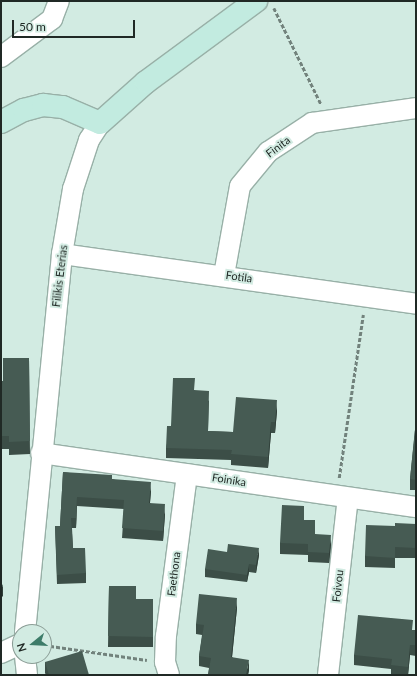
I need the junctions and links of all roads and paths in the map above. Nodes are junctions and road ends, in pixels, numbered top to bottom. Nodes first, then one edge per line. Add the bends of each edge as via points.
1 (60, 1) edge
2 (256, 1) edge
3 (270, 1) edge
4 (1, 57) edge
5 (416, 108) edge
6 (329, 121) junction
7 (1, 122) edge
8 (100, 123) junction
9 (62, 254) junction
10 (224, 275) junction
11 (366, 296) junction
12 (416, 304) edge
13 (41, 452) junction
14 (187, 474) junction
15 (342, 497) junction
16 (416, 507) edge
17 (26, 624) edge
18 (52, 647) edge
19 (12, 648) edge
20 (1, 653) edge
21 (26, 664) edge
22 (167, 669) edge
23 (27, 675) edge
24 (328, 675) edge

1 - 4 street via 52,19
2 - 8 main road, Filikis Eterias via 146,82
3 - 6 path
5 - 6 street, Finita
6 - 10 street, Finita via 312,123 268,152 240,186
7 - 8 main road via 24,110 43,105 63,107
8 - 9 street, Filikis Eterias via 89,140 73,189
9 - 10 street, Fotila
9 - 13 street, Filikis Eterias
10 - 11 street, Fotila
11 - 12 street, Fotila
11 - 15 path
13 - 14 street, Foinika
13 - 17 street, Filikis Eterias
14 - 15 street, Foinika
14 - 22 street, Faethona via 166,636
15 - 16 street, Foinika
15 - 24 street, Foivou
18 - 22 path
19 - 20 street
21 - 23 street

